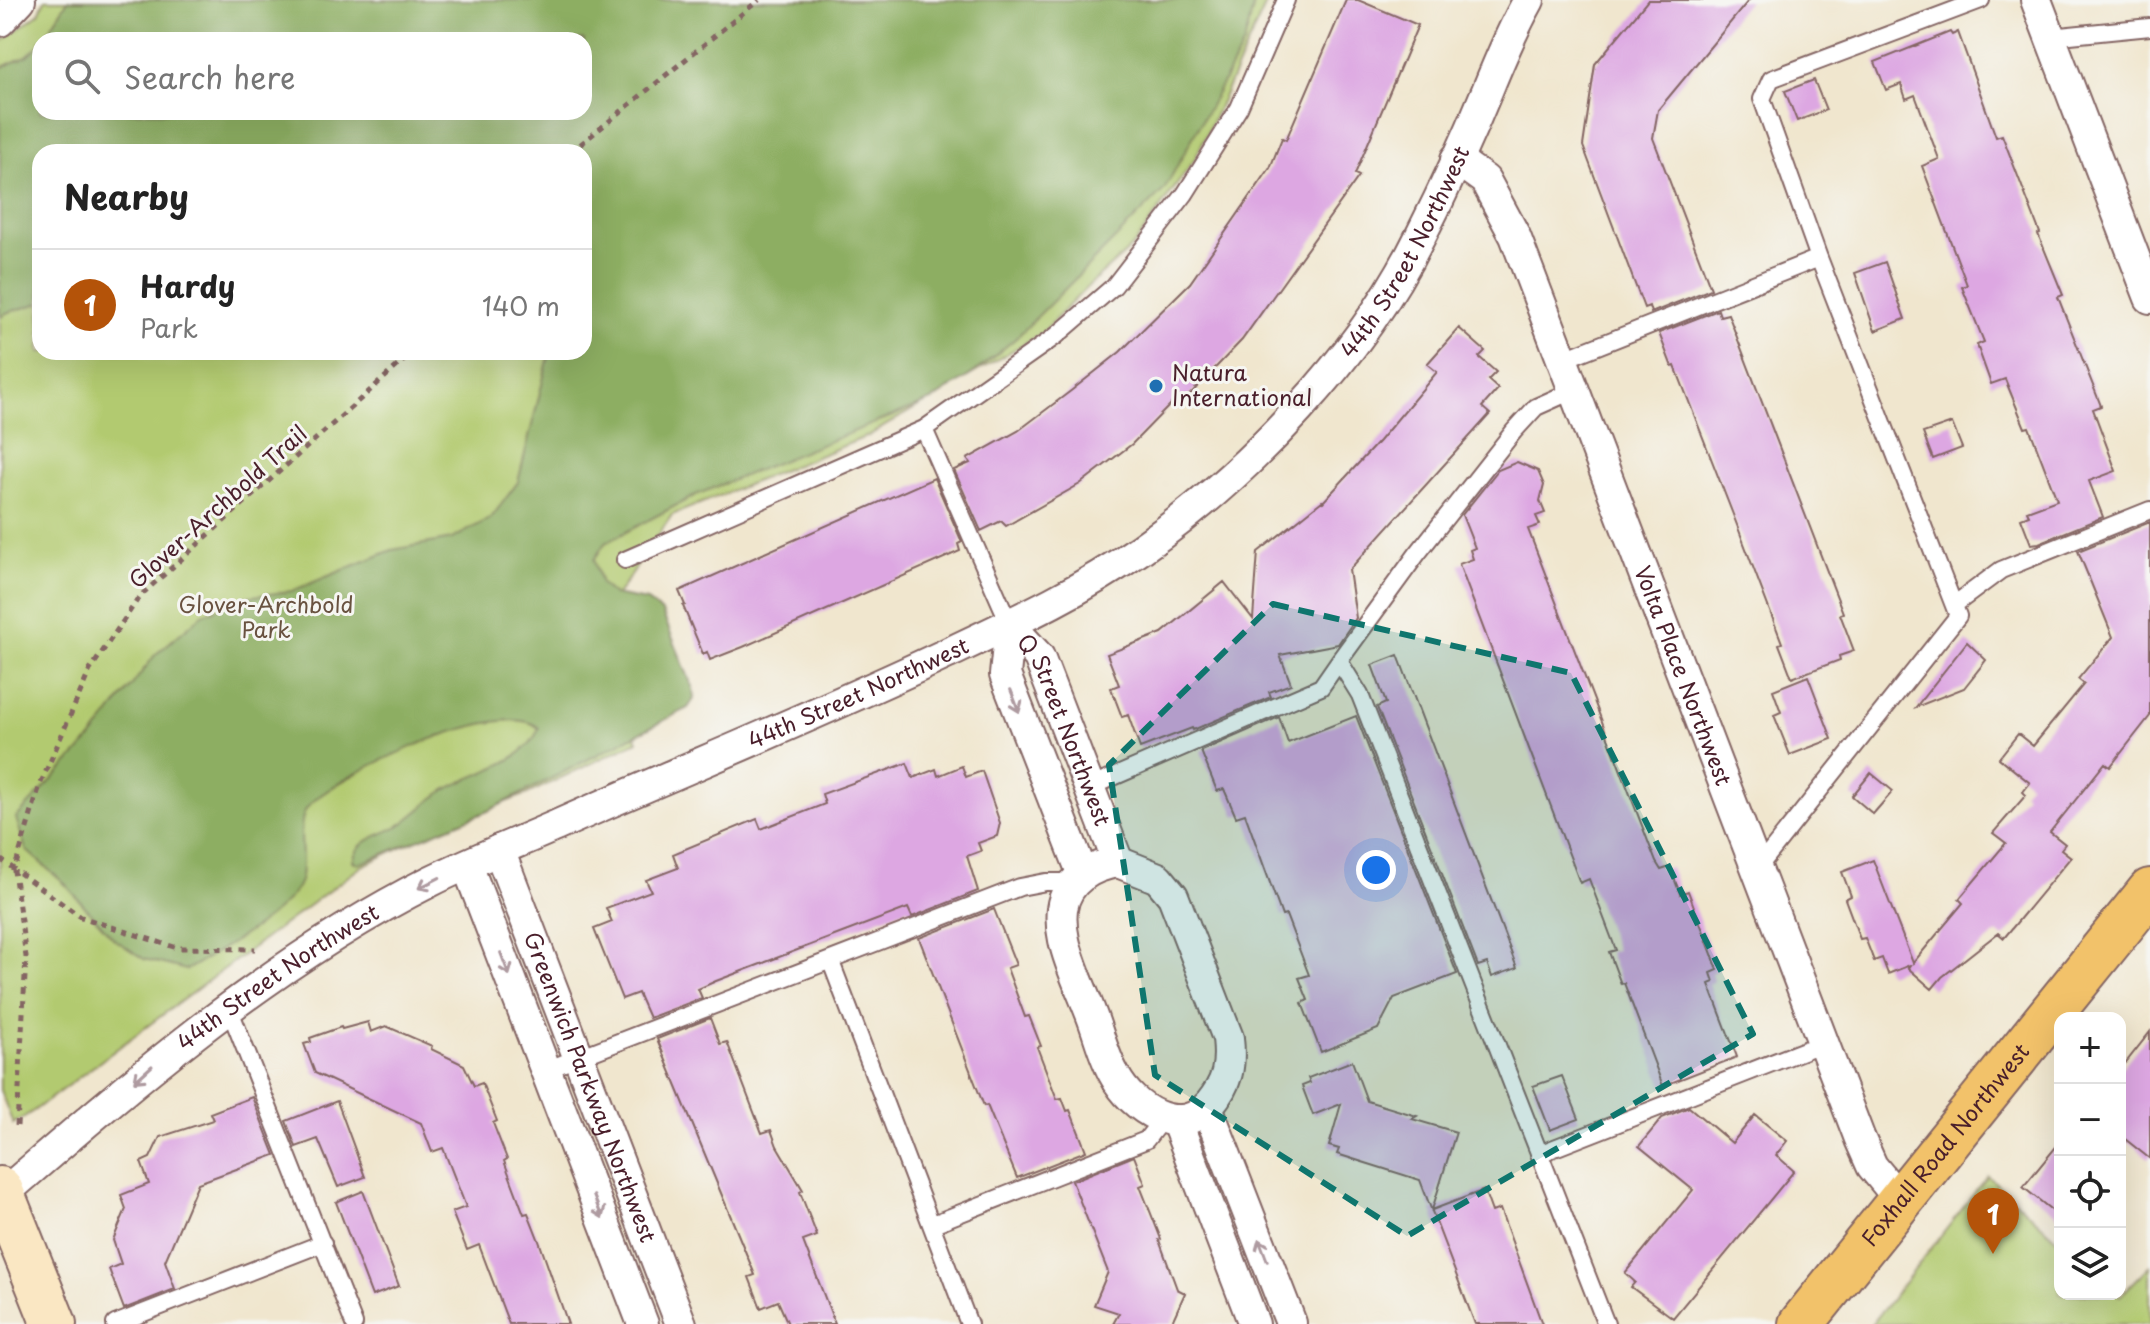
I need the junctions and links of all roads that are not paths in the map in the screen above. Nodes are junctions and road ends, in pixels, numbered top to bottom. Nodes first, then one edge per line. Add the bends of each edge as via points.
1 (20, 0) edge
2 (1286, 0) edge
3 (1529, 0) edge
4 (1981, 0) edge
5 (2036, 0) edge
6 (0, 21) edge
7 (2150, 27) edge
8 (2050, 37) junction
9 (1456, 159) junction
10 (1819, 258) junction
11 (2150, 298) edge
12 (1562, 360) junction
13 (1574, 390) junction
14 (924, 429) junction
15 (2150, 510) edge
16 (625, 560) dead end
17 (1954, 605) junction
18 (1010, 625) junction
19 (1339, 661) junction
20 (1090, 787) junction
21 (499, 850) junction
22 (1118, 862) junction
23 (467, 865) junction
24 (1757, 869) junction
25 (1078, 879) junction
26 (2150, 891) edge
27 (831, 962) junction
28 (229, 1008) junction
29 (1823, 1043) junction
30 (580, 1058) junction
31 (546, 1070) junction
32 (1207, 1107) junction
33 (1170, 1119) junction
34 (1539, 1154) junction
35 (1, 1192) edge
36 (1900, 1200) junction
37 (933, 1224) junction
38 (323, 1243) junction
39 (54, 1324) edge
40 (115, 1324) edge
41 (354, 1324) edge
42 (643, 1324) edge
43 (681, 1324) edge
44 (969, 1324) edge
45 (1254, 1324) edge
46 (1289, 1324) edge
47 (1312, 1324) edge
48 (1606, 1324) edge
49 (1801, 1324) edge

1 - 6 street
2 - 14 lane via 1239,108 1185,194 1114,286 1056,336
3 - 9 street, 44th Street Northwest
4 - 10 lane via 1771,79 1762,99
5 - 8 street
7 - 8 lane
8 - 11 street
9 - 12 street, Volta Place Northwest via 1485,180 1509,225
9 - 18 street, 44th Street Northwest via 1421,236 1374,313 1280,430 1141,550
10 - 12 lane
10 - 17 lane
12 - 13 street, Volta Place Northwest
13 - 19 lane via 1536,407 1514,431
13 - 24 street, Volta Place Northwest
14 - 16 lane
14 - 18 lane
15 - 17 lane via 2001,570
17 - 24 lane via 1958,616
18 - 20 street, Q Street Northwest via 1039,657
18 - 21 street, 44th Street Northwest
18 -> 25 street, Q Street Northwest via 1005,675
19 - 20 lane via 1321,687
19 - 34 lane via 1360,695
20 - 22 street, Q Street Northwest
21 - 23 street, 44th Street Northwest
21 - 30 street, Greenwich Parkway Northwest
22 - 25 street via 1099,865
22 - 32 street via 1158,878 1173,896 1228,1038 1231,1063
23 -> 28 street, 44th Street Northwest via 343,931
23 -> 31 street, Greenwich Parkway Northwest
24 - 29 street, Volta Place Northwest
25 - 27 lane via 1020,887
25 - 33 street via 1062,908 1063,939 1115,1076 1148,1113
26 - 36 main road, Foxhall Road Northwest
27 - 30 lane
27 - 37 lane
28 -> 35 street, 44th Street Northwest
28 - 38 lane
29 - 34 lane
29 - 36 street, Volta Place Northwest via 1866,1154
30 - 31 lane
30 - 43 street, Greenwich Parkway Northwest
31 -> 42 street, Greenwich Parkway Northwest
32 - 33 street via 1194,1117
46 -> 32 street
33 - 37 lane via 1146,1140
33 - 45 street
34 - 48 lane
35 - 39 main road
36 - 49 main road, Foxhall Road Northwest
37 - 44 lane
38 - 40 lane
38 - 41 lane
46 - 47 street

